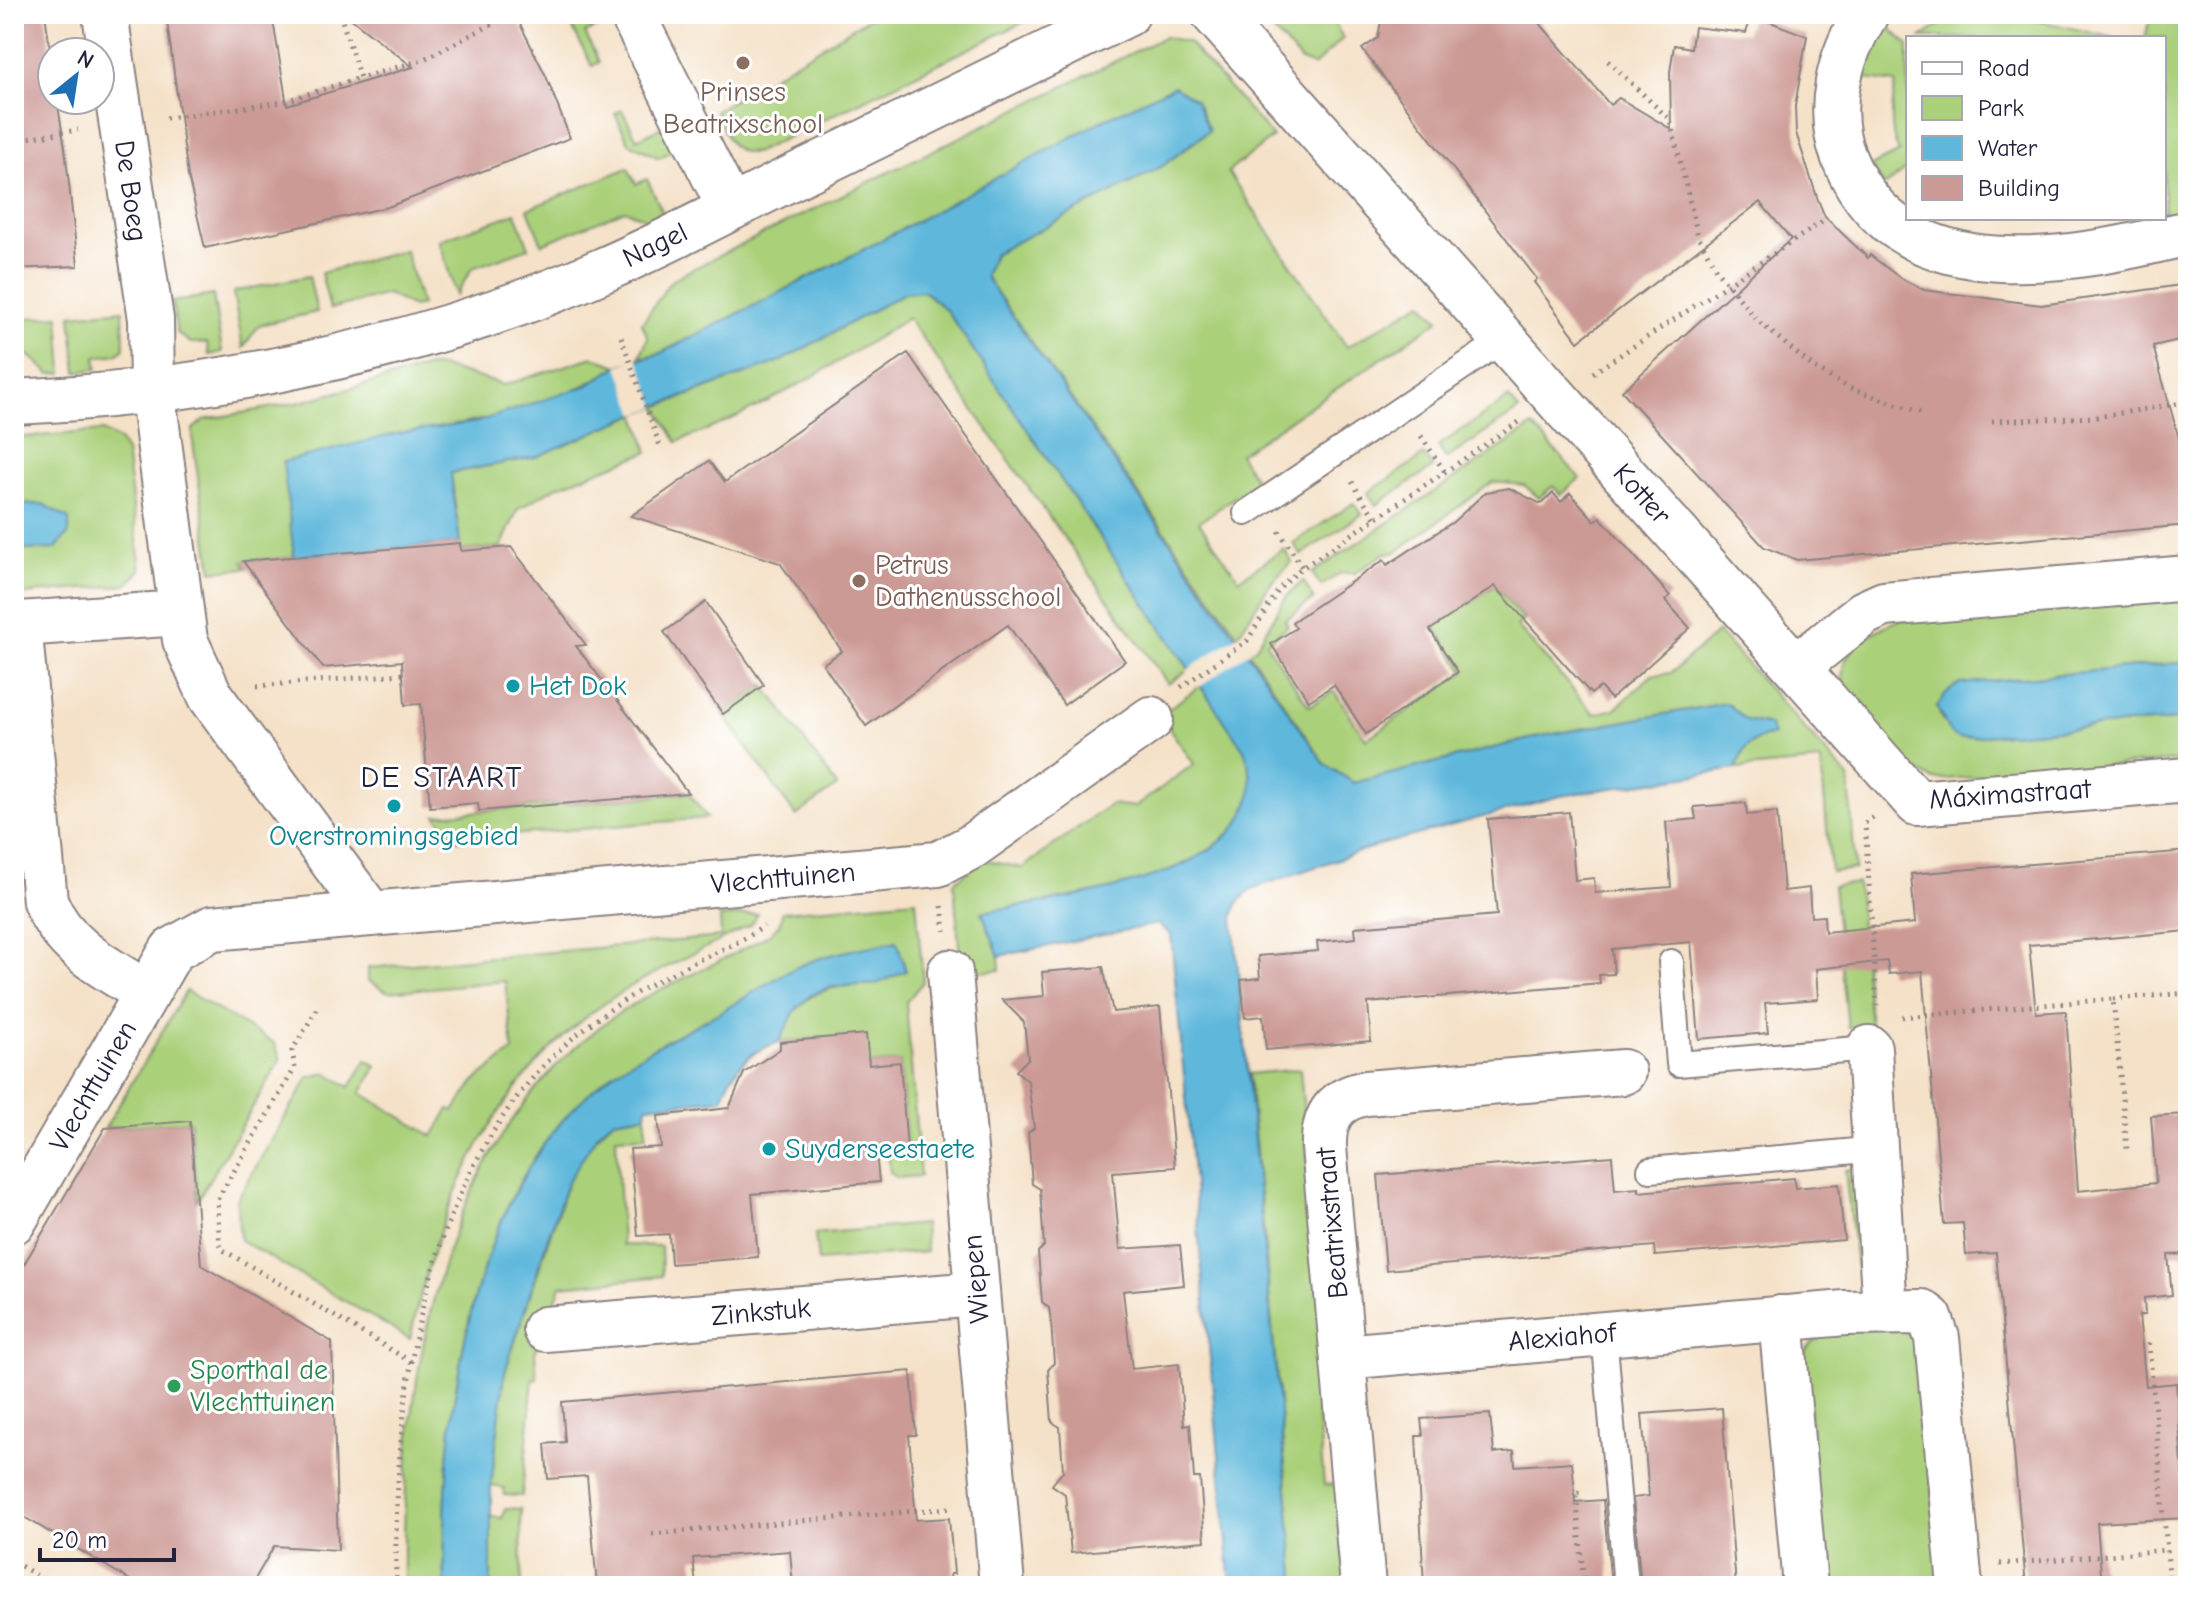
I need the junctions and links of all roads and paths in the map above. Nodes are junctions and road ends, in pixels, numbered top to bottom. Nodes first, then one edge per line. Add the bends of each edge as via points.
1 (105, 14) edge
2 (340, 14) edge
3 (512, 14) edge
4 (632, 14) edge
5 (1127, 14) edge
6 (1214, 14) edge
7 (1866, 14) edge
8 (1608, 61) dead end
9 (360, 78) junction
10 (153, 120) dead end
11 (90, 129) dead end
12 (14, 140) edge
13 (1863, 194) junction
14 (730, 208) junction
15 (2188, 233) edge
16 (1729, 285) junction
17 (621, 337) dead end
18 (1503, 340) junction
19 (1590, 374) dead end
20 (152, 388) junction
21 (14, 402) edge
22 (2188, 402) edge
23 (1532, 413) dead end
24 (1922, 413) dead end
25 (1992, 421) dead end
26 (660, 446) dead end
27 (1246, 513) dead end
28 (2188, 578) edge
29 (181, 613) junction
30 (1798, 666) junction
31 (403, 674) dead end
32 (1192, 679) dead end
33 (242, 688) dead end
34 (1151, 719) dead end
35 (2188, 780) edge
36 (1917, 803) junction
37 (24, 804) edge
38 (938, 864) junction
39 (371, 914) junction
40 (769, 918) dead end
41 (1671, 962) dead end
42 (950, 972) joint
43 (147, 993) junction
44 (2188, 993) edge
45 (2113, 999) junction
46 (317, 1009) dead end
47 (1874, 1033) junction
48 (1623, 1072) dead end
49 (1877, 1149) junction
50 (2127, 1150) dead end
51 (1650, 1170) dead end
52 (14, 1221) edge
53 (977, 1294) junction
54 (1885, 1311) junction
55 (1781, 1318) junction
56 (545, 1329) dead end
57 (1604, 1333) junction
58 (2149, 1343) dead end
59 (1343, 1357) junction
60 (413, 1363) junction
61 (957, 1508) dead end
62 (652, 1534) dead end
63 (2167, 1550) junction
64 (14, 1562) edge
65 (1978, 1575) edge
66 (55, 1586) edge
67 (396, 1586) edge
68 (1002, 1586) edge
69 (1363, 1586) edge
70 (1626, 1586) edge
71 (1805, 1586) edge
72 (2170, 1586) edge

1 - 20 street, De Boeg via 151,319
2 - 9 path
3 - 9 path via 422,60
4 - 14 street
5 - 14 street, Nagel
6 - 18 street, Kotter
7 - 13 street via 1846,52 1836,98 1838,144
8 - 16 path via 1670,120 1698,236
9 - 10 path via 282,102
11 - 12 path
13 - 15 street via 1879,213 1924,244 1977,258 2098,253
13 - 16 path
14 - 20 street, Nagel via 599,272 462,321 315,361
16 - 19 path
16 - 24 path via 1757,320 1813,367 1860,393
17 - 26 path
18 - 27 lane
18 - 30 street, Kotter
20 - 21 street, Nagel
20 - 29 street
22 - 25 path via 2097,417
23 - 32 path via 1299,570 1279,589 1247,641
28 - 30 street via 1884,604 1864,613
29 - 37 street, Vlechttuinen via 19,624
29 - 39 street via 193,663 211,697
30 - 36 street, Máximastraat
31 - 33 path
34 - 38 street, Vlechttuinen via 971,847
35 - 36 street, Máximastraat
36 - 47 path via 1890,803 1865,823
37 - 43 street, Vlechttuinen via 50,915 61,932 82,952
38 - 39 street, Vlechttuinen
38 - 42 path
39 - 43 street, Vlechttuinen via 212,928 172,950
40 - 60 path via 754,934 627,997 560,1051 518,1099 462,1191 435,1269
41 - 47 lane via 1679,1064
42 - 53 street, Wiepen
43 - 52 street, Vlechttuinen
44 - 45 path
45 - 47 path
45 - 50 path
46 - 60 path via 292,1051 295,1068 217,1200 220,1248
47 - 49 street
48 - 59 street, Beatrixstraat via 1366,1093 1344,1099 1330,1111 1324,1137
49 - 51 lane
49 - 54 street
53 - 56 street, Zinkstuk
53 - 68 street, Wiepen
54 - 55 street, Alexiahof
54 - 65 street, Alexiahof via 1922,1312 1935,1328
55 - 57 street, Alexiahof
55 - 71 street
57 - 59 street, Alexiahof
57 - 70 lane
58 - 63 path
59 - 69 street, Beatrixstraat
60 - 67 path via 398,1491
61 - 62 path
63 - 65 path
63 - 72 path
64 - 66 path

